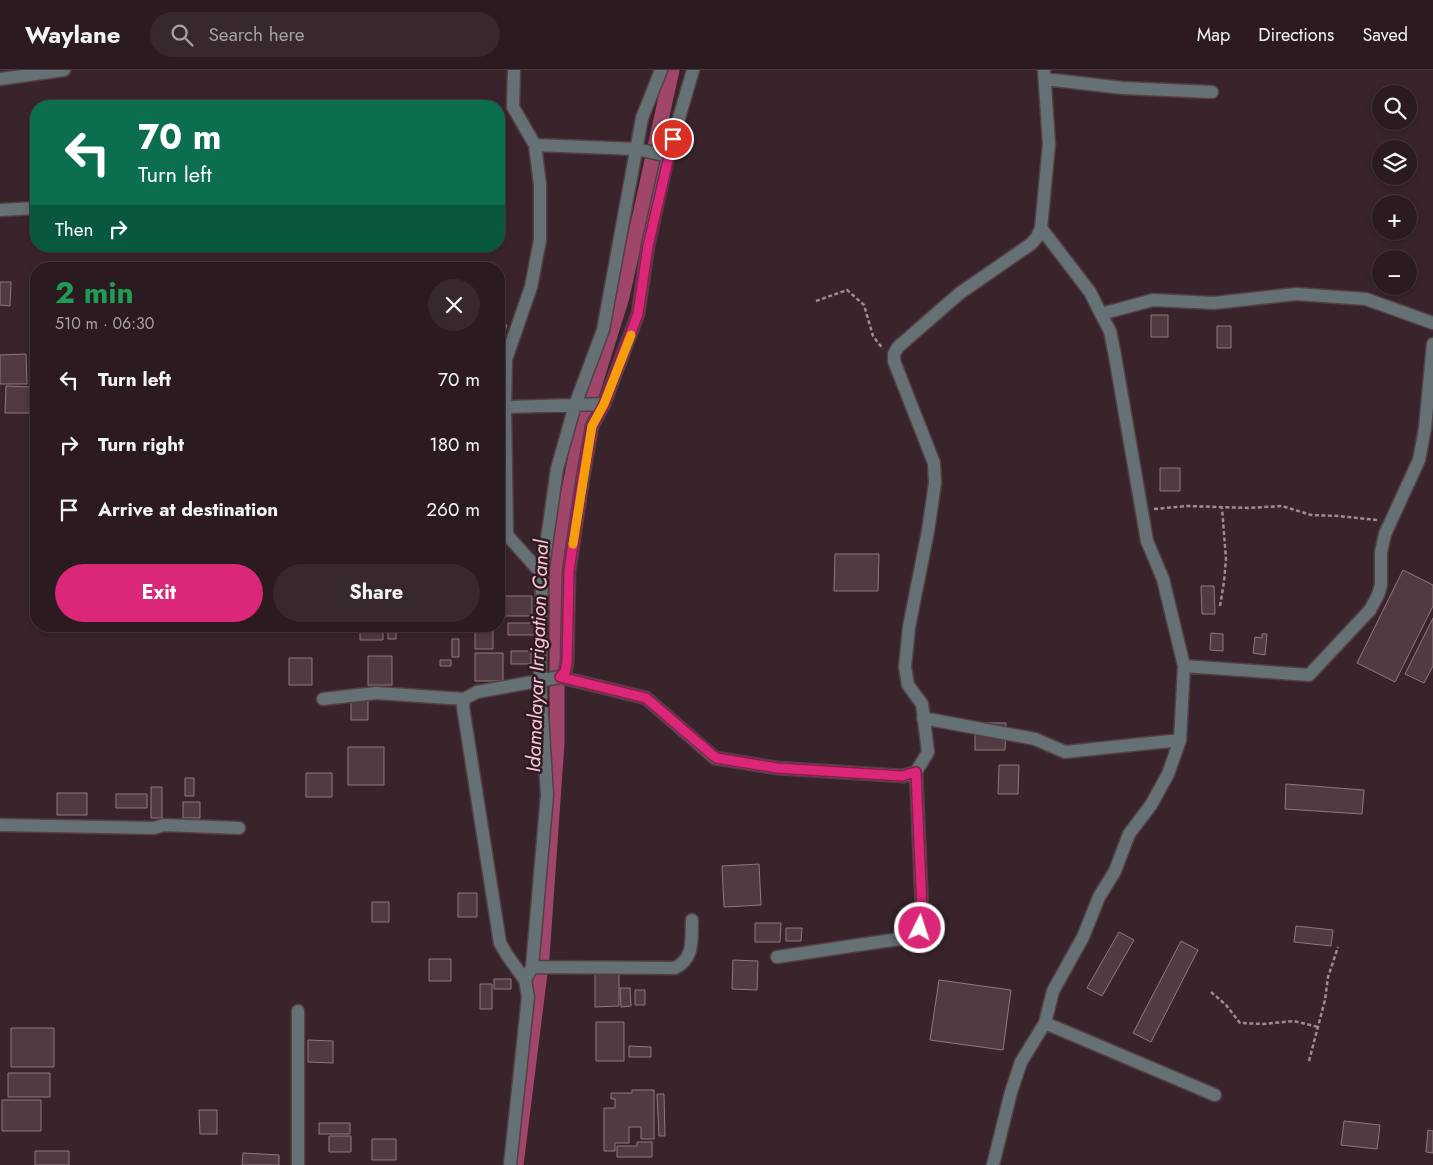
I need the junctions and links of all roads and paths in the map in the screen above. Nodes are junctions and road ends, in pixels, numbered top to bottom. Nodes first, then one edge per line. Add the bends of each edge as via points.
1 (64, 70) edge
2 (514, 70) edge
3 (661, 70) edge
4 (693, 70) edge
5 (1044, 75) edge
6 (0, 79) edge
7 (1212, 92) dead end
8 (535, 146) junction
9 (637, 149) junction
10 (668, 156) junction
11 (30, 208) edge
12 (0, 210) edge
13 (1041, 228) junction
14 (816, 300) dead end
15 (1101, 314) junction
16 (1433, 323) edge
17 (1433, 344) edge
18 (894, 361) junction
19 (505, 362) edge
20 (604, 404) junction
21 (575, 405) junction
22 (505, 407) joint
23 (1222, 508) junction
24 (1142, 510) junction
25 (1391, 522) junction
26 (542, 574) junction
27 (1220, 606) dead end
28 (1184, 666) junction
29 (560, 677) junction
30 (540, 681) junction
31 (323, 699) dead end
32 (464, 699) junction
33 (924, 718) junction
34 (1180, 740) junction
35 (916, 772) junction
36 (0, 825) edge
37 (239, 828) dead end
38 (692, 920) dead end
39 (1338, 947) dead end
40 (777, 956) dead end
41 (532, 966) junction
42 (525, 980) junction
43 (1211, 992) dead end
44 (298, 1011) dead end
45 (1045, 1023) junction
46 (1318, 1027) junction
47 (1309, 1061) dead end
48 (1216, 1095) dead end
49 (298, 1165) edge
50 (510, 1165) edge
51 (993, 1165) edge

1 - 6 street
2 - 8 street via 513,107
3 - 9 street via 642,118
4 - 10 street
5 - 7 street via 1123,88
5 - 13 street via 1049,144
8 - 9 street
8 - 19 street via 540,185 540,240 531,287
9 - 10 street
9 - 21 street via 602,330
10 - 20 street via 648,246 638,314
11 - 12 street
13 - 15 street via 1090,292
13 - 18 street via 1030,244 960,293 898,347
14 - 18 path via 847,290 864,305 873,336
15 - 16 street via 1153,300 1214,303 1296,294 1366,299
15 - 24 street via 1110,331
17 - 25 street via 1419,460
18 - 33 street via 934,462 935,483 905,666 908,685 922,704
20 - 21 street
20 - 29 street via 592,426 583,477 569,571 567,662
21 - 22 street
21 - 26 street via 557,469
22 - 26 street via 507,535
23 - 24 path via 1188,506
23 - 25 path via 1282,506 1310,515
23 - 27 path via 1226,559
24 - 28 street via 1147,541 1163,579
25 - 28 street via 1381,552 1381,585 1370,610 1309,675
26 - 30 street
28 - 34 street
29 - 30 street
29 - 35 street via 646,698 716,758 777,768 902,776
30 - 32 street via 477,692
30 - 41 street via 547,795
31 - 32 street via 376,693
32 - 42 street via 500,943
33 - 34 street via 1035,738 1065,752
33 - 35 street via 928,752
34 - 45 street via 1152,806 1129,834 1116,871 1099,897 1053,992
35 - 40 street via 920,928 899,939
36 - 37 street via 154,828 164,824
38 - 41 street via 690,953 684,964 675,968
39 - 46 path
41 - 42 street
42 - 50 street via 528,997
43 - 46 path via 1226,1004 1240,1023 1294,1021
44 - 49 street
45 - 48 street
45 - 51 street via 1021,1062
46 - 47 path

